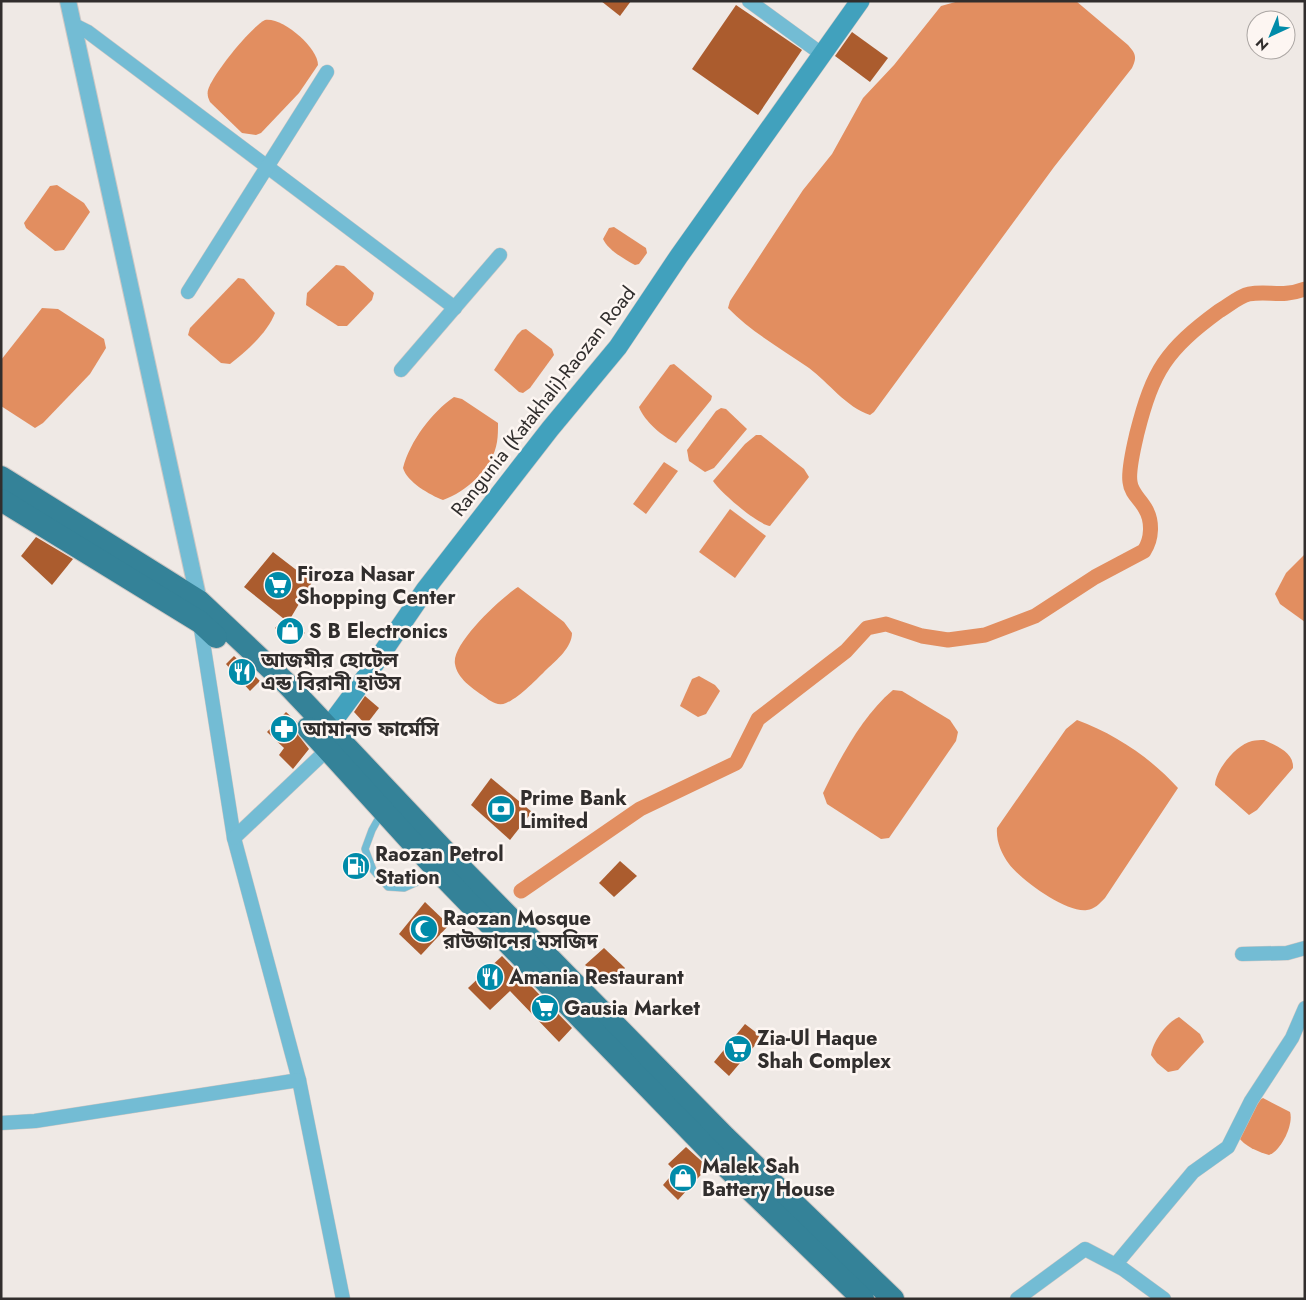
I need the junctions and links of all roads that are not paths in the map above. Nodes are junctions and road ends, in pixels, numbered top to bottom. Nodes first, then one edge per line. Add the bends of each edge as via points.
1 (68, 1) edge
2 (748, 1) edge
3 (860, 1) edge
4 (74, 25) junction
5 (823, 55) junction
6 (327, 72) dead end
7 (266, 166) junction
8 (500, 255) dead end
9 (188, 292) dead end
10 (455, 308) junction
11 (401, 370) dead end
12 (1, 477) edge
13 (1, 500) edge
14 (199, 612) junction
15 (327, 739) junction
16 (383, 812) junction
17 (234, 838) junction
18 (439, 872) junction
19 (1305, 948) edge
20 (1242, 954) dead end
21 (1305, 1008) edge
22 (299, 1080) junction
23 (1, 1123) edge
24 (1116, 1264) junction
25 (342, 1299) edge
26 (863, 1299) edge
27 (893, 1299) edge
28 (1017, 1299) edge
29 (1164, 1299) edge

1 - 4 street
2 - 5 street
3 - 5 main road, Rangunia (Katakhali)-Raozan Road
4 - 7 street via 88,32
4 - 14 street
5 - 15 main road, Rangunia (Katakhali)-Raozan Road via 618,347 425,590
6 - 7 street
7 - 9 street
7 - 10 street
8 - 10 street
10 - 11 street
12 - 14 highway
13 - 14 highway
14 - 15 highway via 276,695
14 - 17 street
15 - 16 highway
15 - 17 street
15 - 27 highway via 725,1137
16 - 18 highway
16 - 18 lane via 365,849 373,870 388,887 404,888
17 - 22 street
18 - 26 highway via 710,1151
19 - 20 street via 1287,953
21 - 24 street via 1292,1038 1250,1101 1228,1147 1193,1172
22 - 23 street via 35,1121
22 - 25 street
24 - 28 street via 1084,1249
24 - 29 street

